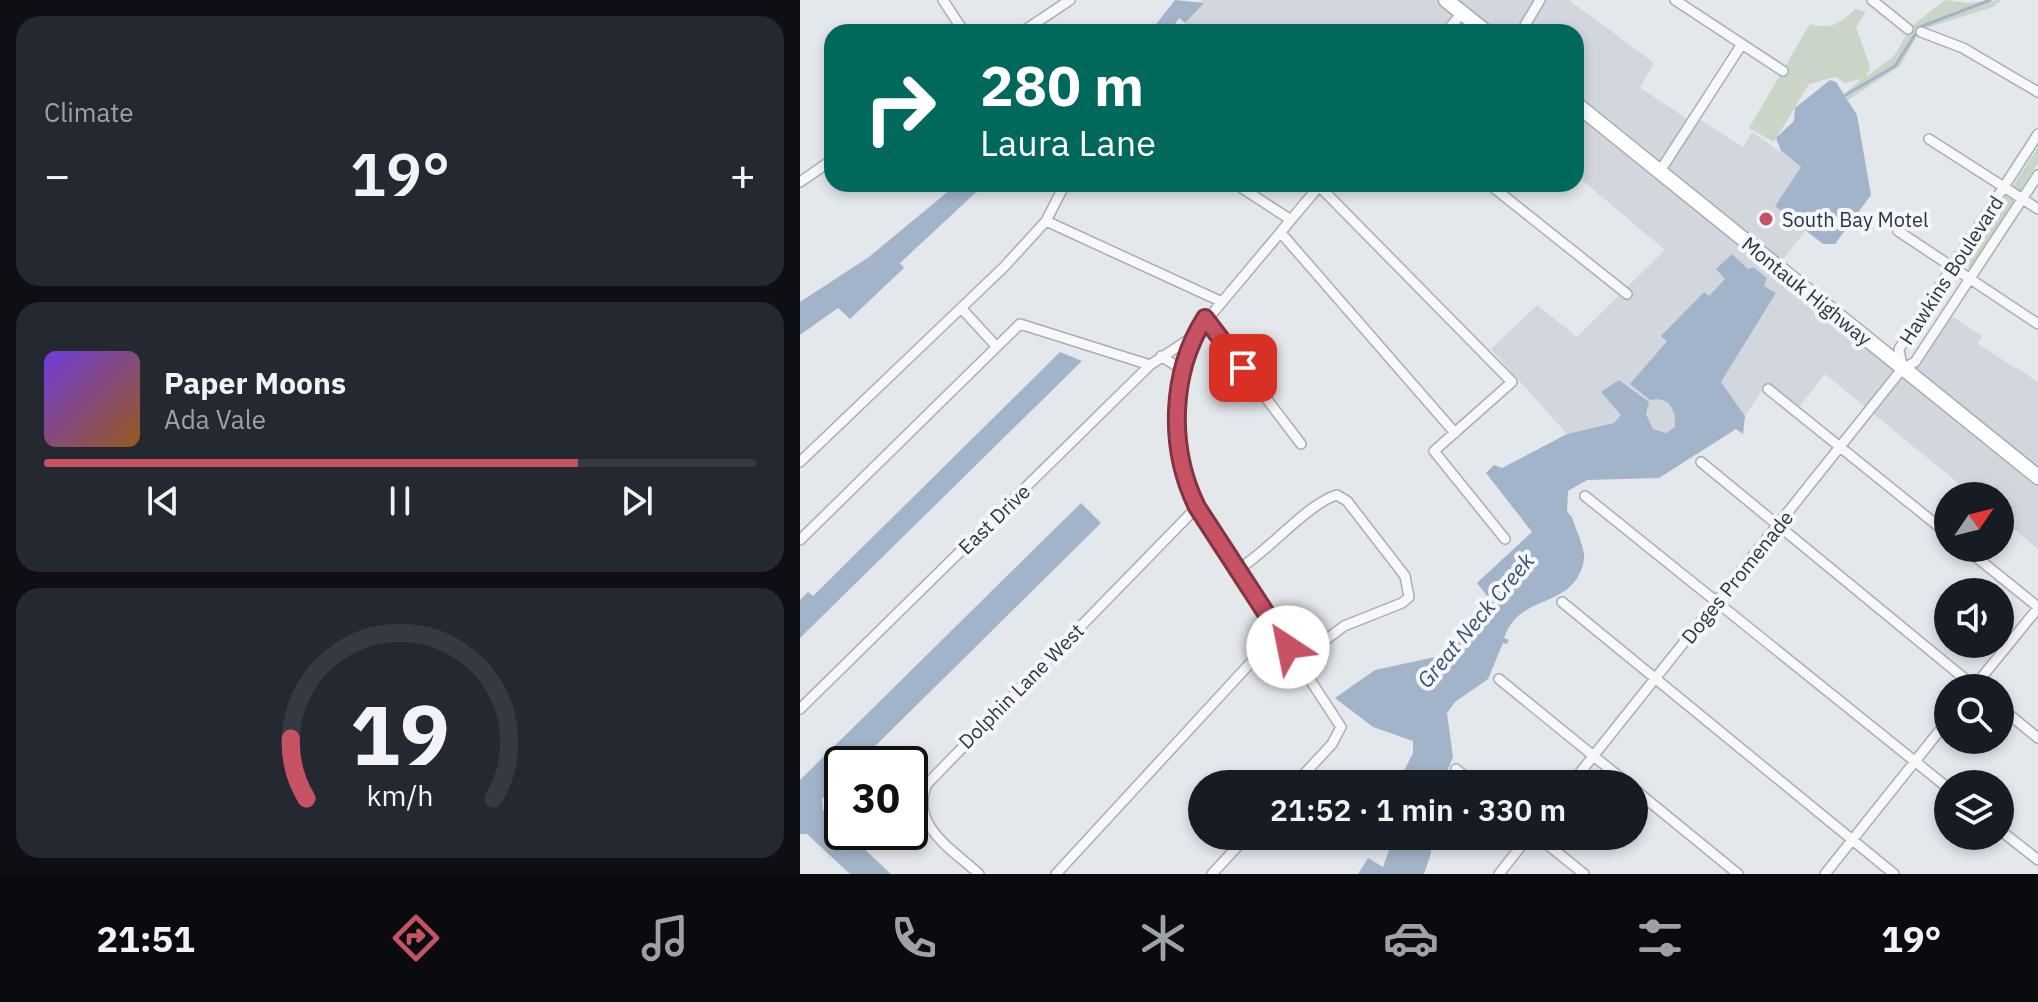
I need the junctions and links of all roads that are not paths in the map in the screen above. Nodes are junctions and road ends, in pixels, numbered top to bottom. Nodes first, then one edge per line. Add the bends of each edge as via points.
1 (943, 0) edge
2 (1070, 0) edge
3 (1446, 0) edge
4 (1540, 0) edge
5 (1675, 0) edge
6 (1872, 0) edge
7 (1462, 13) junction
8 (959, 24) edge
9 (1034, 24) edge
10 (1453, 24) edge
11 (1476, 24) edge
12 (1526, 24) edge
13 (1908, 29) dead end
14 (1921, 32) dead end
15 (1742, 44) junction
16 (1783, 71) dead end
17 (2038, 92) edge
18 (1584, 110) edge
19 (2038, 134) edge
20 (1929, 139) dead end
21 (824, 166) edge
22 (1660, 171) junction
23 (2038, 175) edge
24 (800, 182) edge
25 (2004, 187) junction
26 (1061, 192) edge
27 (1251, 192) edge
28 (1314, 192) edge
29 (1327, 192) edge
30 (1499, 192) edge
31 (2023, 199) junction
32 (2038, 209) edge
33 (1291, 220) junction
34 (1046, 221) junction
35 (1898, 231) dead end
36 (1281, 233) junction
37 (1952, 266) junction
38 (1970, 279) junction
39 (1627, 294) dead end
40 (1220, 301) junction
41 (962, 309) junction
42 (1205, 318) junction
43 (2038, 324) edge
44 (1194, 336) junction
45 (996, 346) junction
46 (1161, 356) junction
47 (1150, 365) junction
48 (1181, 369) junction
49 (1902, 369) junction
50 (1768, 389) dead end
51 (1455, 433) junction
52 (1301, 444) dead end
53 (1840, 447) junction
54 (800, 462) edge
55 (1701, 462) dead end
56 (2038, 477) edge
57 (1585, 496) dead end
58 (1197, 507) junction
59 (1934, 523) edge
60 (1778, 526) junction
61 (1505, 539) dead end
62 (800, 540) edge
63 (1982, 562) edge
64 (1237, 570) junction
65 (1717, 600) junction
66 (1562, 602) dead end
67 (2038, 607) edge
68 (1278, 633) junction
69 (1298, 661) junction
70 (1958, 674) edge
71 (1986, 674) edge
72 (1499, 679) dead end
73 (1655, 680) junction
74 (800, 709) edge
75 (2014, 718) edge
76 (1934, 737) edge
77 (2038, 738) edge
78 (1593, 756) junction
79 (1915, 761) junction
80 (1308, 770) edge
81 (1582, 770) edge
82 (1610, 770) edge
83 (1934, 777) edge
84 (1648, 800) edge
85 (1852, 840) junction
86 (2014, 841) edge
87 (1234, 850) edge
88 (1518, 850) edge
89 (1554, 850) edge
90 (2038, 860) edge
91 (979, 874) edge
92 (1056, 874) edge
93 (1212, 874) edge
94 (1499, 874) edge
95 (1584, 874) edge
96 (1738, 874) edge
97 (1825, 874) edge
98 (1894, 874) edge

1 - 8 street
2 - 9 street
3 - 7 main road
4 - 12 street
5 - 15 street
6 - 13 street
7 - 10 street
7 - 11 main road
14 - 17 street via 1963,48
15 - 16 street
15 - 22 street
18 - 22 main road, Montauk Highway
19 - 25 street, Hawkins Boulevard
20 - 25 street
21 - 24 street
22 - 49 main road, Montauk Highway
23 - 31 street, Hawkins Boulevard
25 - 31 street
25 - 37 street, Hawkins Boulevard
26 - 34 street
27 - 33 street
28 - 33 street
29 - 51 street via 1512,382
30 - 39 street
31 - 32 street
31 - 38 street, Hawkins Boulevard
33 - 36 street
34 - 40 street
34 - 41 street
35 - 37 street
36 - 40 street
36 - 51 street
37 - 38 street
37 - 49 street, Hawkins Boulevard via 1899,349
38 - 43 street
38 - 49 street, Hawkins Boulevard via 1915,362
40 - 42 street
41 - 45 street
41 - 54 street
42 - 44 street
42 - 52 street
44 - 46 street, East Drive
44 - 48 street
45 - 47 street via 1020,324
45 - 62 street
46 - 47 street, East Drive
46 - 48 street
47 - 74 street, East Drive
48 - 58 street via 1179,445
49 - 53 street, Doges Promenade
49 - 56 main road, Montauk Highway
50 - 53 street
51 - 61 street via 1434,451
53 - 59 street
53 - 60 street, Doges Promenade
55 - 60 street
57 - 65 street
58 - 64 street
58 - 91 street, Dolphin Lane West via 927,784 921,797 926,825
60 - 65 street, Doges Promenade
60 - 70 street
63 - 67 street
64 - 68 street
64 - 69 street via 1318,504 1337,495 1405,576 1409,597 1344,626
65 - 73 street, Doges Promenade
65 - 79 street
66 - 73 street
67 - 71 street
68 - 69 street
68 - 92 street
69 - 80 street via 1341,727
72 - 78 street
73 - 78 street, Doges Promenade
73 - 85 street
75 - 77 street
76 - 79 street
78 - 81 street, Doges Promenade
78 - 82 street
79 - 83 street
79 - 85 street
84 - 96 street
85 - 97 street
85 - 98 street
86 - 90 street
87 - 93 street
88 - 94 street
89 - 95 street

